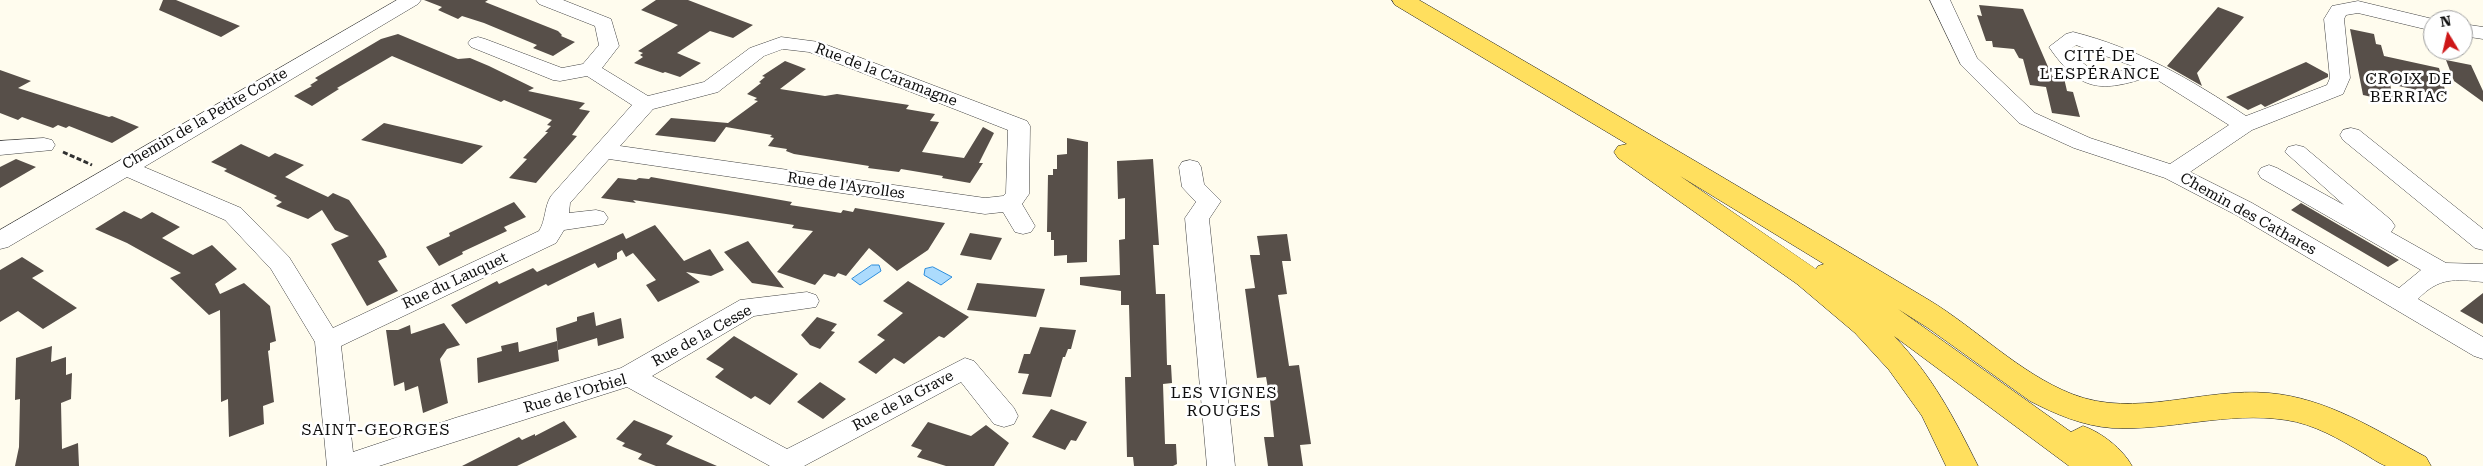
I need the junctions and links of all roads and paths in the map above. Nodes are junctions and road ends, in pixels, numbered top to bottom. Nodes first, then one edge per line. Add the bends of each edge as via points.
1 (411, 0) edge
2 (546, 0) edge
3 (1396, 0) edge
4 (1403, 0) edge
5 (1940, 0) edge
6 (2423, 23) edge
7 (478, 43) dead end
8 (2151, 68) dead end
9 (590, 69) junction
10 (1534, 87) junction
11 (645, 104) junction
12 (2244, 125) junction
13 (2351, 135) dead end
14 (44, 145) joint
15 (0, 148) edge
16 (605, 150) junction
17 (2296, 152) dead end
18 (1190, 167) dead end
19 (117, 170) junction
20 (2269, 173) dead end
21 (2173, 174) junction
22 (1010, 203) junction
23 (1750, 207) junction
24 (558, 212) junction
25 (596, 218) dead end
26 (2472, 225) edge
27 (1023, 226) dead end
28 (0, 241) edge
29 (2483, 242) edge
30 (2406, 251) junction
31 (2441, 271) junction
32 (2483, 272) edge
33 (2408, 294) junction
34 (807, 301) dead end
35 (328, 341) junction
36 (2483, 349) edge
37 (630, 376) junction
38 (1004, 416) dead end
39 (787, 464) edge
40 (341, 466) edge
41 (345, 466) edge
42 (1221, 466) edge
43 (1962, 466) edge
44 (2093, 466) edge
45 (2116, 466) edge
46 (2415, 466) edge

1 - 19 street, Chemin de la Petite Conte
2 - 9 street via 604,24 609,46
3 - 10 main road
4 - 23 main road via 1559,90
5 - 21 street, Chemin des Cathares via 1968,61 2027,118 2082,143
6 - 12 street via 2358,7 2339,10 2334,19 2340,78 2336,88
7 - 9 street via 560,75
8 - 12 street via 2179,81
9 - 11 street
10 - 43 main road via 1840,303 1900,362 1934,409
10 - 44 main road via 1841,281
11 - 16 street, Rue du Lauquet
11 - 22 street, Rue de la Caramagne via 711,87 757,52 781,43 812,46 1019,126 1017,194
12 - 21 street
13 - 26 street
14 - 15 street
14 - 19 path
16 - 22 street, Rue de l'Ayrolles via 986,206
16 - 24 street, Rue du Lauquet
17 - 30 street via 2394,234
18 - 42 street via 1193,187 1209,201 1197,218
19 - 28 street, Chemin de la Petite Conte
19 - 35 street via 233,214 280,263
20 - 30 street
21 - 33 street, Chemin des Cathares
22 - 27 street
23 - 45 main road via 1970,356
23 - 46 main road via 1934,316 2030,386 2059,402 2092,414 2127,417 2229,404 2267,404 2305,410 2340,423
24 - 25 street
24 - 35 street, Rue du Lauquet via 548,237
26 - 29 street
30 - 31 street
31 - 32 street
31 - 33 street via 2429,275
33 - 36 street, Chemin des Cathares
34 - 37 street, Rue de la Cesse via 749,307
35 - 40 street
37 - 39 street, Rue de l'Orbiel
37 - 41 street, Rue de l'Orbiel
38 - 39 street, Rue de la Grave via 966,368

